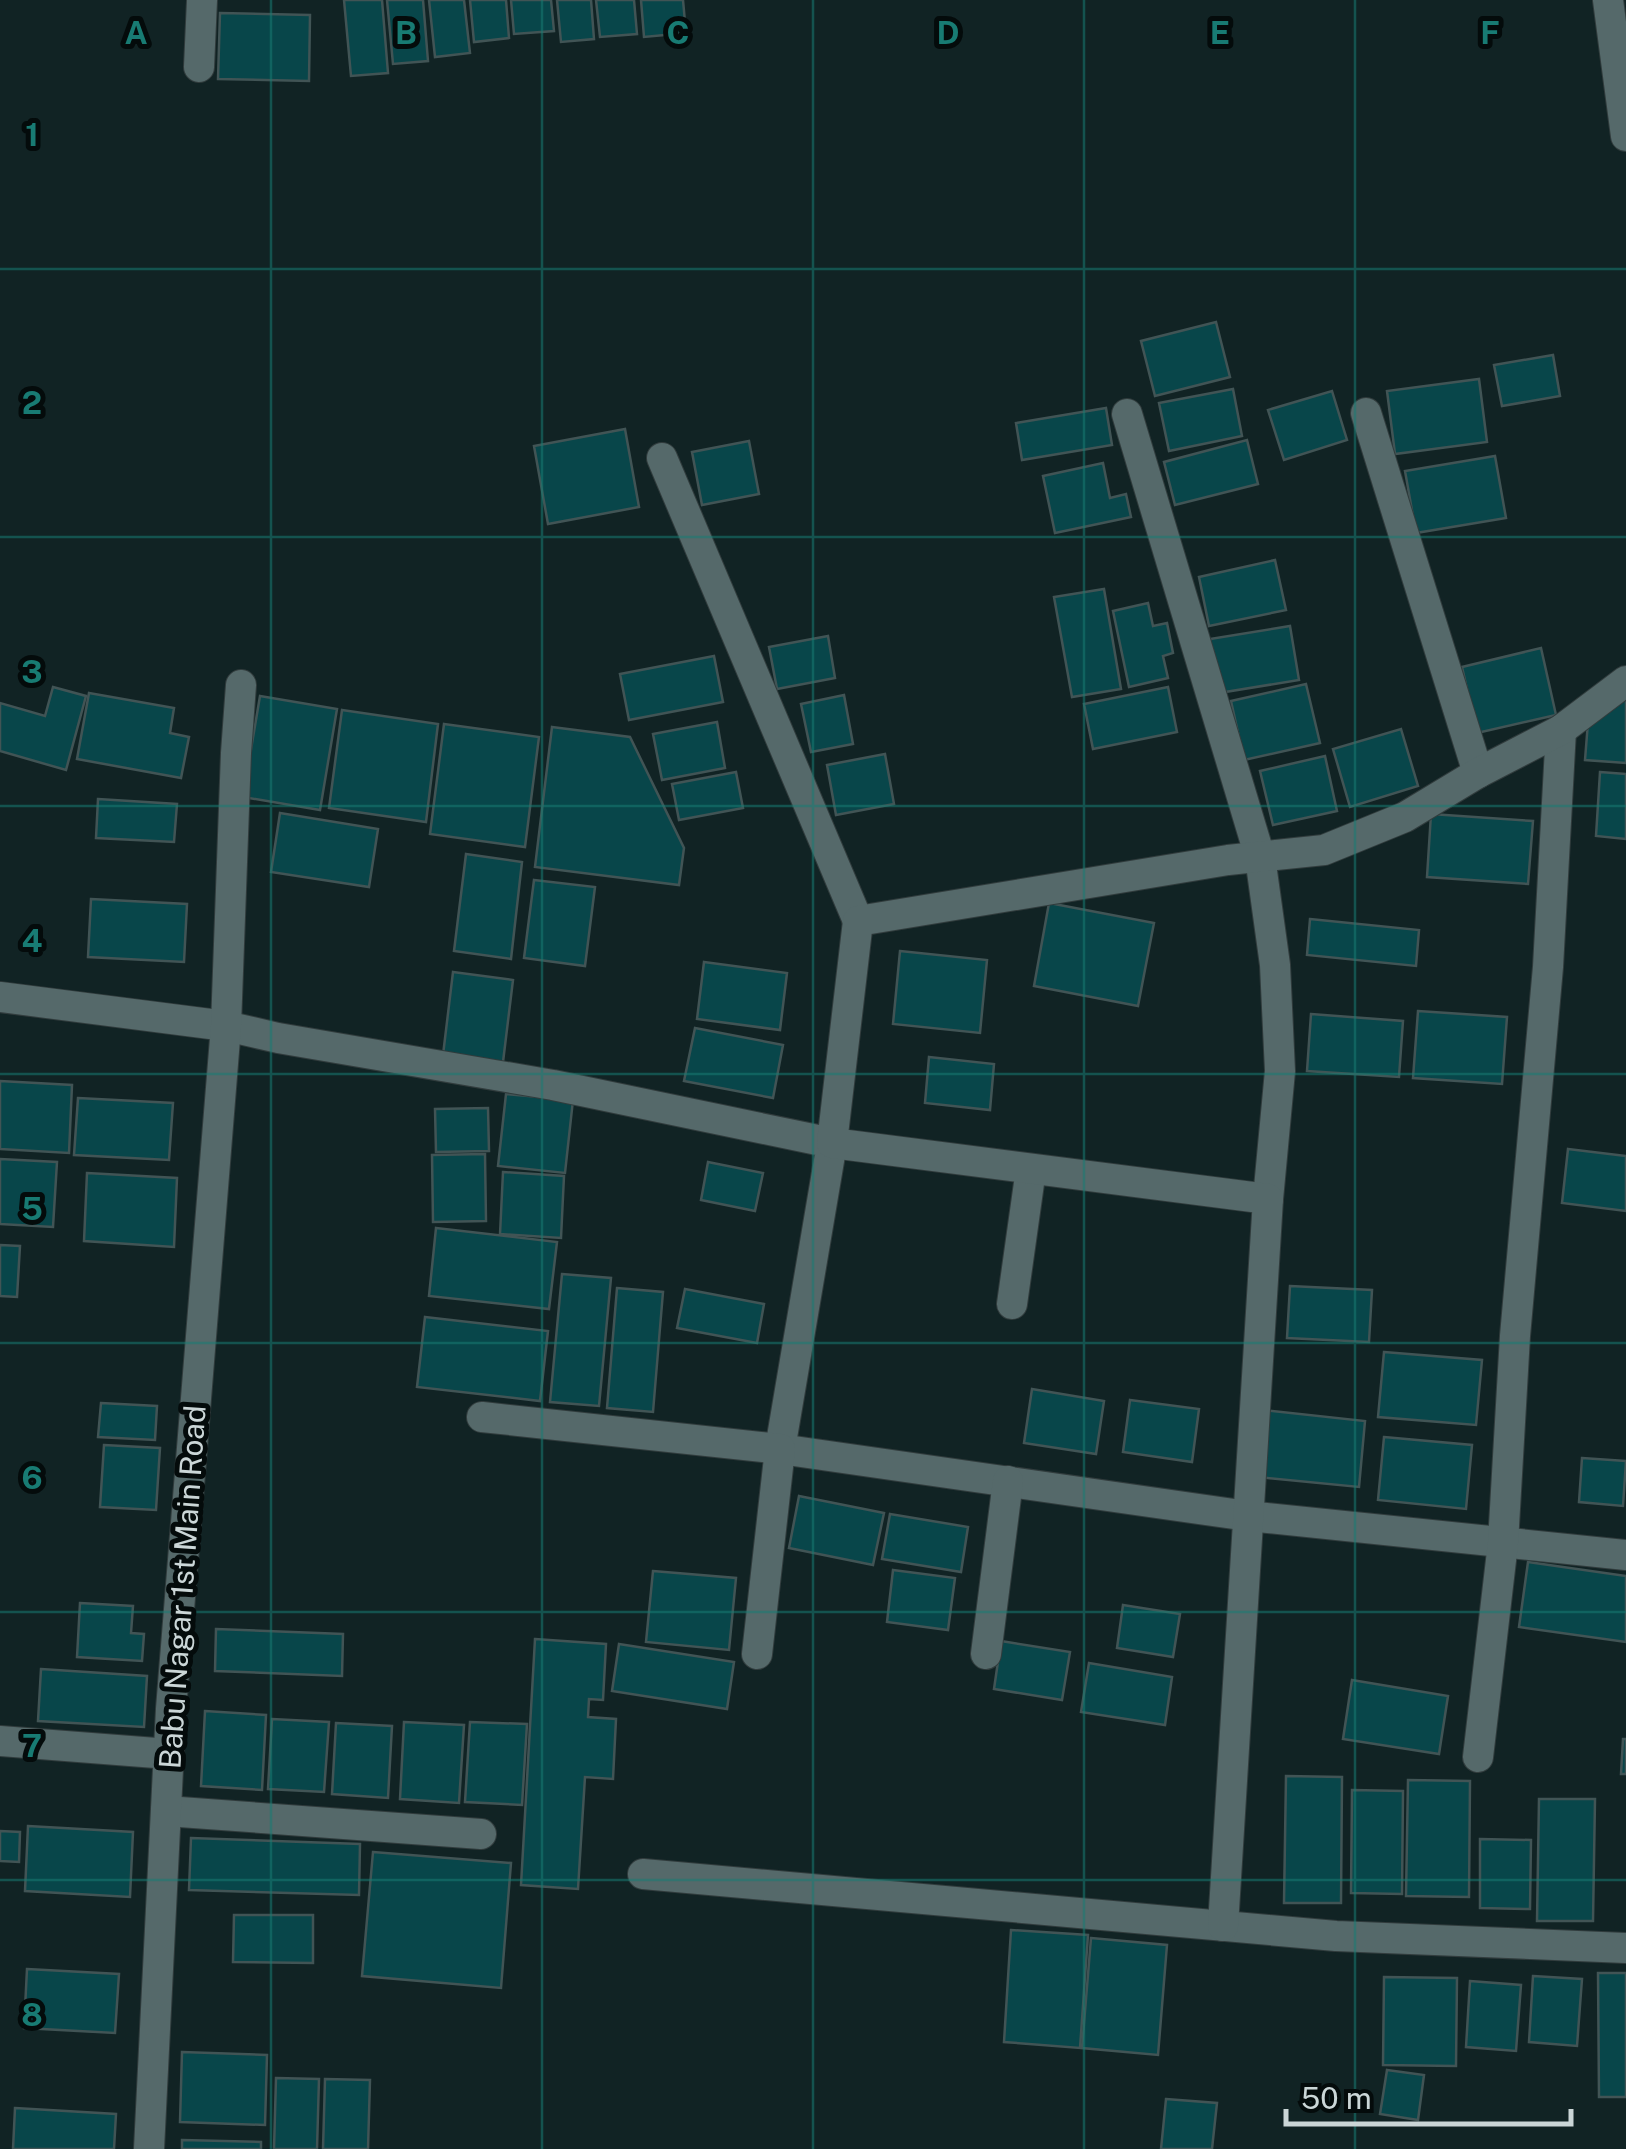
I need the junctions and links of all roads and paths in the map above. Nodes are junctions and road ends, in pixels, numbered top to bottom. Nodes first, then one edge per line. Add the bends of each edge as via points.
1 (202, 0) edge
2 (1608, 0) edge
3 (198, 67) dead end
4 (1626, 136) edge
5 (1366, 413) dead end
6 (1127, 414) dead end
7 (662, 458) dead end
8 (1626, 681) edge
9 (241, 685) dead end
10 (1561, 730) junction
11 (1478, 773) junction
12 (1260, 857) junction
13 (858, 921) junction
14 (0, 997) edge
15 (226, 1026) junction
16 (832, 1143) junction
17 (1031, 1169) junction
18 (1268, 1199) junction
19 (1012, 1304) dead end
20 (482, 1418) dead end
21 (780, 1449) junction
22 (1008, 1481) junction
23 (1248, 1516) junction
24 (1504, 1542) junction
25 (1626, 1556) edge
26 (758, 1654) dead end
27 (986, 1654) dead end
28 (0, 1741) edge
29 (169, 1754) junction
30 (1478, 1757) dead end
31 (166, 1811) junction
32 (481, 1834) dead end
33 (643, 1874) dead end
34 (1223, 1926) junction
35 (1626, 1948) edge
36 (149, 2149) edge

1 - 3 street
2 - 4 street
5 - 11 street
6 - 12 street
7 - 13 street
8 - 10 street
9 - 15 street, Babu Nagar 1st Main Road
10 - 11 street
10 - 24 street
11 - 12 street via 1406,816 1324,850
12 - 13 street
12 - 18 street via 1280,1071
13 - 16 street
14 - 15 street
15 - 16 street
15 - 29 street, Babu Nagar 1st Main Road
16 - 17 street
16 - 21 street
17 - 18 street
17 - 19 street
18 - 23 street
20 - 21 street
21 - 22 street
21 - 26 street
22 - 23 street
22 - 27 street
23 - 24 street
23 - 34 street
24 - 25 street
24 - 30 street
28 - 29 street
29 - 31 street, Babu Nagar 1st Main Road
31 - 32 street
31 - 36 street, Babu Nagar 1st Main Road
33 - 34 street
34 - 35 street

